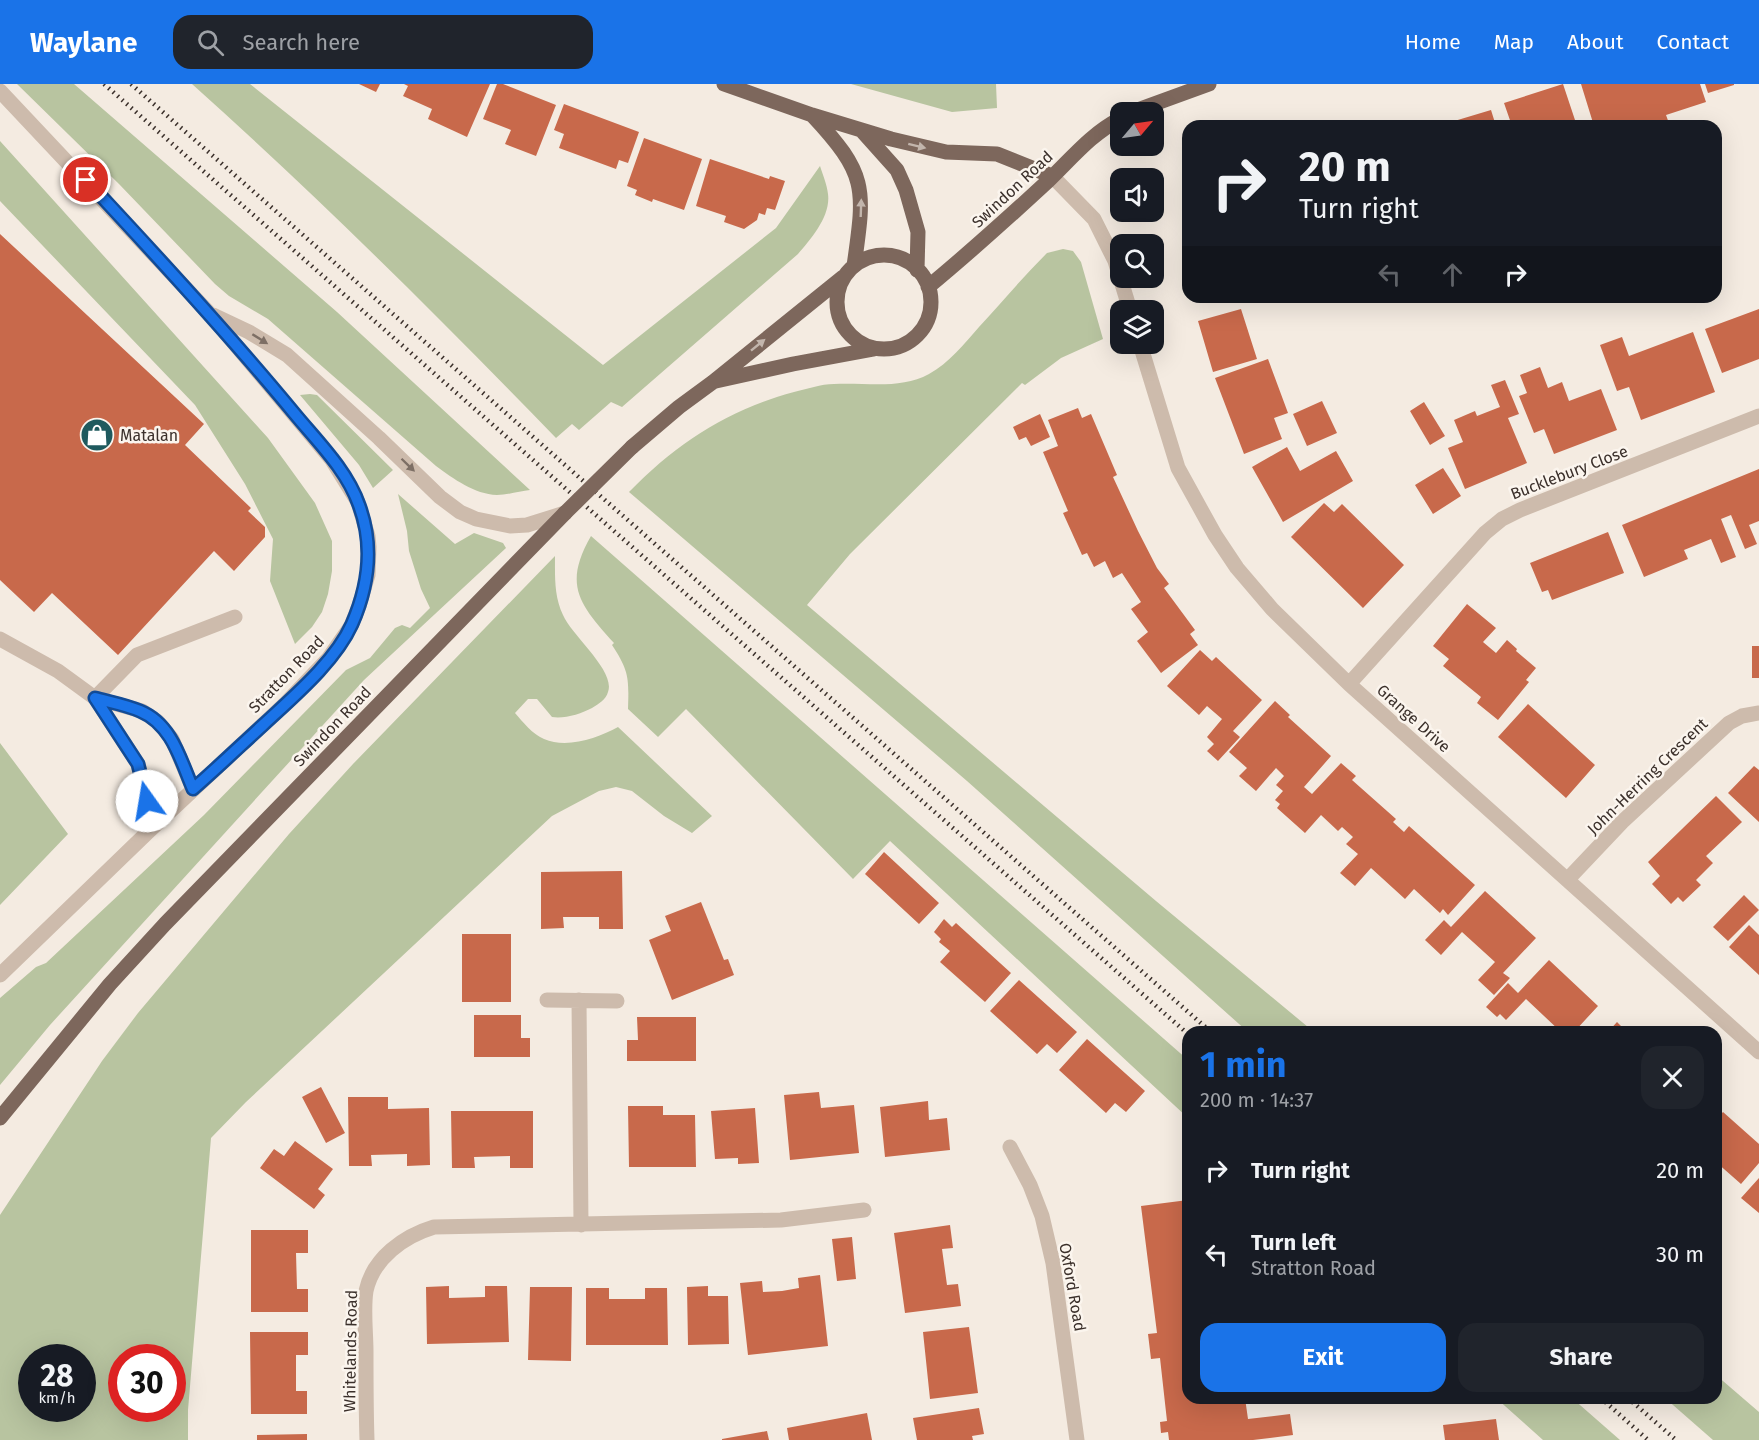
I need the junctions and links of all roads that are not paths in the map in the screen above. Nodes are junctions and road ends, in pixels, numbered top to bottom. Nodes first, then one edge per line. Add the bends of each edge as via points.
1 (724, 84) edge
2 (1209, 84) edge
3 (0, 91) edge
4 (1160, 102) edge
5 (812, 115) junction
6 (1110, 124) edge
7 (861, 130) junction
8 (1052, 176) junction
9 (917, 270) junction
10 (849, 271) junction
11 (928, 287) junction
12 (1127, 300) edge
13 (208, 312) junction
14 (876, 348) junction
15 (1143, 354) edge
16 (713, 382) junction
17 (1759, 416) edge
18 (565, 513) junction
19 (235, 617) dead end
20 (0, 639) edge
21 (1349, 684) junction
22 (95, 698) junction
23 (1759, 713) edge
24 (193, 789) junction
25 (148, 832) junction
26 (1568, 879) junction
27 (0, 975) edge
28 (547, 1000) dead end
29 (579, 1000) junction
30 (617, 1001) dead end
31 (1759, 1052) edge
32 (0, 1118) edge
33 (1010, 1147) dead end
34 (864, 1209) dead end
35 (581, 1225) junction
36 (367, 1440) edge
37 (1077, 1440) edge

1 - 5 main road
2 - 4 main road
3 - 13 street, Stratton Road
5 - 7 main road
10 -> 5 main road via 861,212 857,175 847,156
6 - 8 main road, Swindon Road
7 -> 8 main road via 923,148 997,154
7 - 9 main road via 897,171 906,189 918,232
8 - 11 main road, Swindon Road
8 - 12 street via 1094,219 1115,261
9 - 10 main road via 900,258 888,256 869,258
9 - 11 main road
10 - 14 main road via 837,298 842,324 855,339
16 -> 10 main road, Swindon Road
11 - 14 main road via 929,314 919,333 903,345
13 -> 18 street, Stratton Road via 286,355 460,512 510,526
13 - 24 street, Stratton Road via 346,479 358,502 369,547 368,575 359,606 341,642 309,680
14 - 16 main road, Swindon Road
15 - 21 street, Grange Drive via 1178,468 1215,535 1272,609
16 - 18 main road, Swindon Road, bridge via 632,447
17 - 21 street, Bucklebury Close via 1502,519
18 - 32 main road, Swindon Road via 165,924 95,1001
19 - 22 street via 137,655
20 - 22 street via 58,671
21 - 26 street, Grange Drive
22 - 24 street via 142,711 158,722 172,739
22 - 25 street via 138,764 147,801
23 - 26 street, John-Herring Crescent via 1729,723 1622,822
24 - 25 street, Stratton Road
25 - 27 street, Stratton Road
26 - 31 street, Grange Drive
28 - 29 street
29 - 30 street
29 - 35 street
33 - 37 street, Oxford Road via 1042,1216 1053,1263
34 - 35 street, Whitelands Road via 781,1220
35 - 36 street, Whitelands Road via 434,1227 405,1238 391,1249 366,1292

